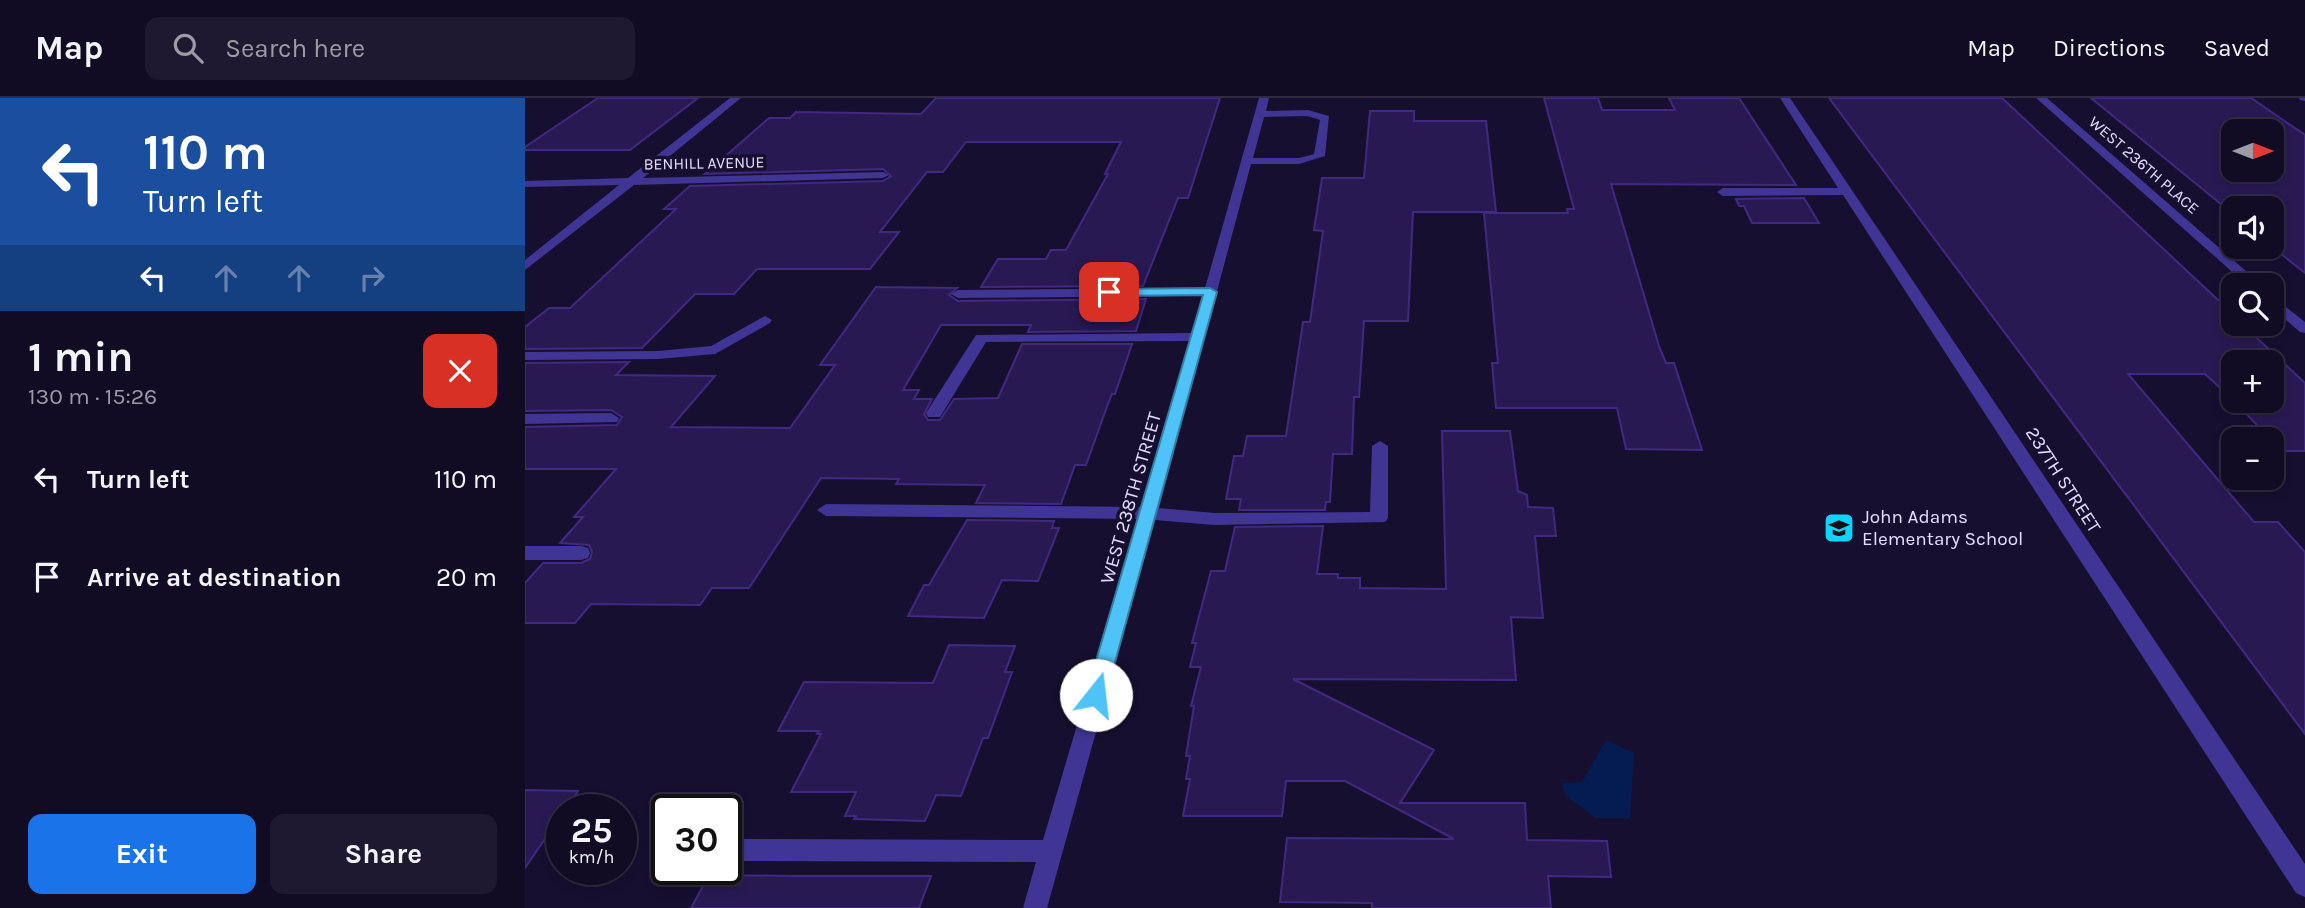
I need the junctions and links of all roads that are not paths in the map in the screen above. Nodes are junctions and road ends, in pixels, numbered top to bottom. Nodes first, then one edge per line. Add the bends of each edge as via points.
1 (736, 98) edge
2 (1785, 98) edge
3 (2041, 98) edge
4 (1262, 106) edge
5 (1246, 161) junction
6 (883, 175) dead end
7 (632, 180) junction
8 (525, 184) edge
9 (1847, 191) junction
10 (1723, 192) dead end
11 (525, 266) edge
12 (2241, 273) edge
13 (1210, 292) junction
14 (958, 294) dead end
15 (2284, 310) edge
16 (765, 320) dead end
17 (2305, 329) edge
18 (1198, 337) junction
19 (525, 356) edge
20 (935, 413) dead end
21 (611, 418) dead end
22 (525, 419) edge
23 (1380, 446) dead end
24 (826, 510) dead end
25 (1148, 513) junction
26 (525, 553) edge
27 (581, 553) dead end
28 (742, 850) edge
29 (1051, 851) junction
30 (2305, 885) edge
31 (1035, 908) edge

1 - 7 street
2 - 9 street, 237TH STREET
3 - 12 street, WEST 236TH PLACE
4 - 5 street, WEST 238TH STREET
4 - 5 street via 1325,118 1319,156 1300,161
5 - 13 street, WEST 238TH STREET
6 - 7 street, BENHILL AVENUE
7 - 8 street, BENHILL AVENUE
7 - 11 street
9 - 10 street
9 - 30 street, 237TH STREET
13 - 14 street
13 - 18 street, WEST 238TH STREET
15 - 17 street
16 - 19 street via 715,350
18 - 20 street via 981,338
18 - 25 street, WEST 238TH STREET
21 - 22 street
23 - 25 street via 1380,518 1214,519
24 - 25 street
25 - 29 street, WEST 238TH STREET
26 - 27 street
28 - 29 street
29 - 31 street, WEST 238TH STREET

